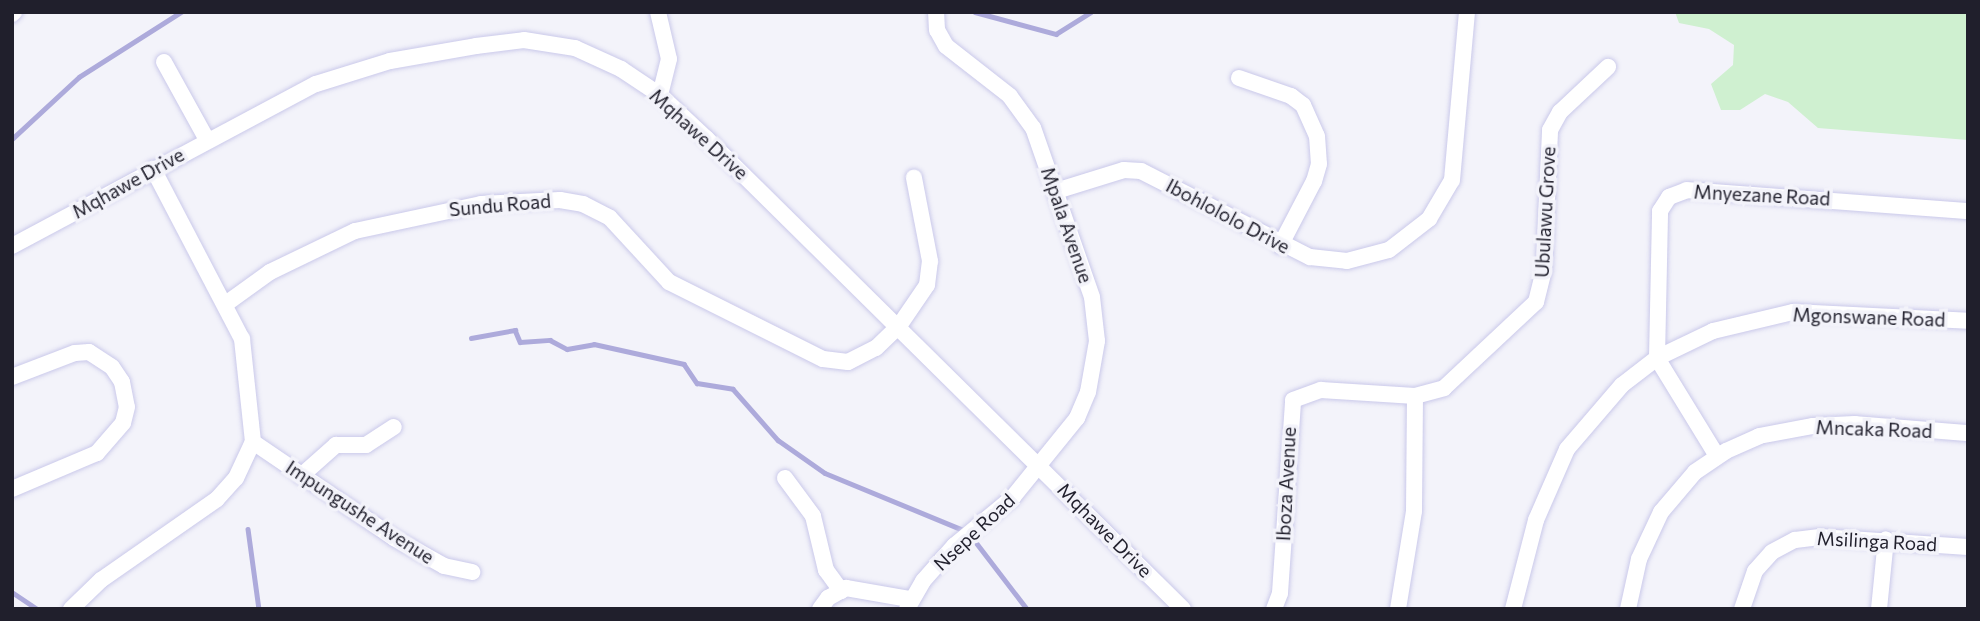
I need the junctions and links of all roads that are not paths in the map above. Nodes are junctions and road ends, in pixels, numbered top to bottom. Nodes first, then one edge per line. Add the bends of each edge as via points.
1 (658, 12) edge
2 (936, 12) edge
3 (1467, 12) edge
4 (164, 62) dead end
5 (1608, 67) dead end
6 (1238, 78) dead end
7 (660, 96) junction
8 (207, 140) junction
9 (153, 169) junction
10 (914, 178) dead end
11 (1056, 191) junction
12 (1968, 211) edge
13 (12, 246) edge
14 (1280, 246) junction
15 (227, 303) junction
16 (1968, 321) edge
17 (899, 326) junction
18 (1657, 358) junction
19 (12, 377) edge
20 (1415, 396) junction
21 (394, 427) dead end
22 (1968, 433) edge
23 (253, 442) junction
24 (1717, 456) junction
25 (1039, 466) junction
26 (301, 477) junction
27 (785, 478) dead end
28 (12, 489) edge
29 (1886, 539) junction
30 (1968, 547) edge
31 (472, 572) dead end
32 (841, 590) junction
33 (908, 604) edge
34 (71, 609) edge
35 (820, 609) edge
36 (1183, 609) edge
37 (1275, 609) edge
38 (1398, 609) edge
39 (1513, 609) edge
40 (1628, 609) edge
41 (1742, 609) edge
42 (1879, 609) edge

1 - 7 street via 668,60
2 - 11 street, Mpala Avenue via 937,30 946,46 1010,96 1026,115
3 - 14 street, Ibohlololo Drive via 1460,60 1457,159 1443,198 1429,219 1389,250 1347,261 1310,257
4 - 8 street
5 - 20 street, Ubulawu Grove via 1560,112 1550,130 1544,270 1536,302 1444,388
6 - 14 street via 1291,96 1303,105 1317,135 1317,173
7 - 8 street, Mqhawe Drive via 621,69 575,48 524,40 405,58 343,75 296,92
7 - 17 street, Mqhawe Drive
8 - 9 street, Mqhawe Drive
9 - 13 street, Mqhawe Drive
9 - 15 street
10 - 17 street, Sundu Road via 923,213 929,276 923,298
11 - 14 street, Ibohlololo Drive via 1124,170 1141,171
11 - 25 street, Mpala Avenue via 1092,297 1097,341 1083,406
12 - 18 street, Mnyezane Road via 1826,198 1676,192 1660,211
15 - 17 street, Sundu Road via 270,271 355,231 481,204 560,200 583,204 610,218 669,282 823,359 836,363 860,358
15 - 23 street via 242,339
16 - 18 street, Mgonswane Road via 1793,312 1713,331
17 - 25 street, Mqhawe Drive
18 - 24 street
18 - 39 street, Mgonswane Road via 1622,385 1567,449 1536,520
19 - 28 street via 89,352 112,368 122,382 127,407 123,423 97,453
20 - 37 street, Iboza Avenue via 1321,390 1293,400 1280,593
20 - 38 street via 1414,511
21 - 26 street via 366,445 341,443
22 - 24 street, Mncaka Road via 1855,424 1795,428 1759,436
23 - 26 street, Impungushe Avenue
23 - 34 street via 236,478 217,499 101,580
24 - 40 street, Mncaka Road via 1683,484 1661,512 1639,559
25 - 33 street, Nsepe Road via 1013,497 954,547
25 - 36 street, Mqhawe Drive
26 - 31 street, Impungushe Avenue via 444,566
27 - 32 street via 813,516 826,570
29 - 30 street, Msilinga Road
29 - 41 street, Msilinga Road via 1820,537 1783,545 1755,571
29 - 42 street
32 - 33 street, Nsepe Road via 857,587
32 - 35 street

